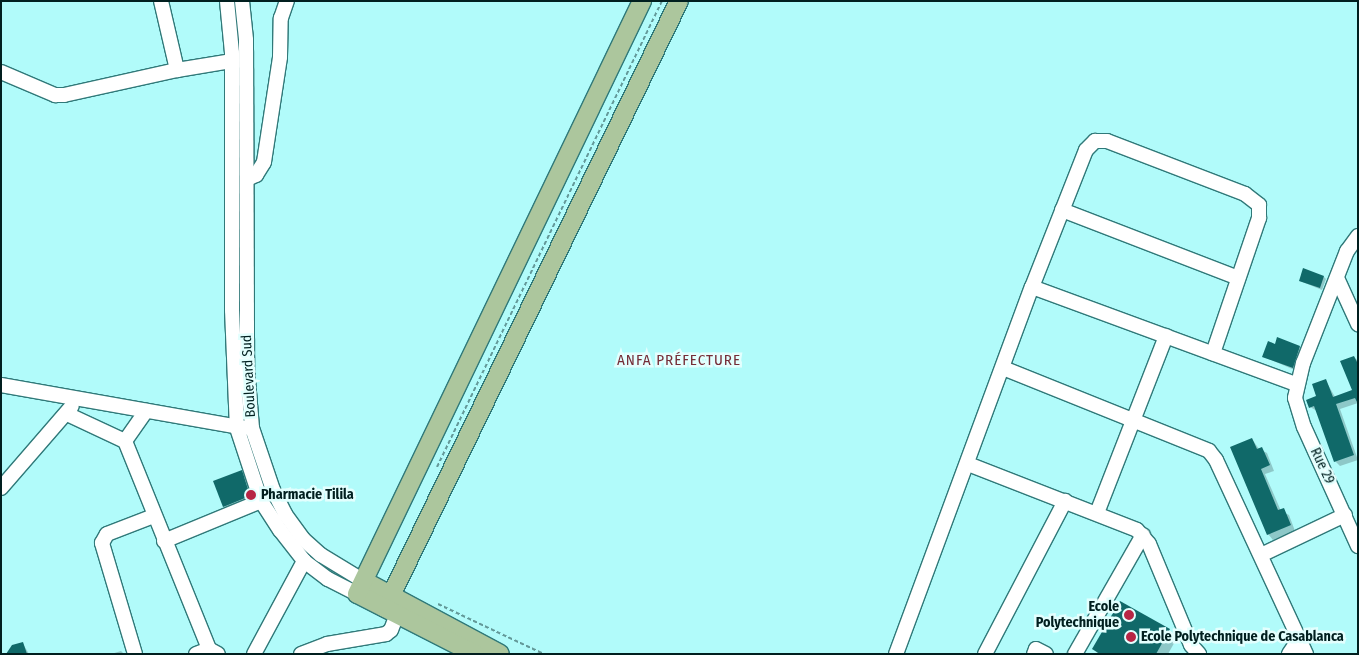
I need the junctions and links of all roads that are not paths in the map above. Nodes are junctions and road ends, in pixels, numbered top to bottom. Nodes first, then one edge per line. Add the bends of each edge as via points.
1 (162, 1) edge
2 (227, 1) edge
3 (242, 1) edge
4 (287, 1) edge
5 (642, 1) edge
6 (679, 1) edge
7 (232, 61) junction
8 (177, 70) junction
9 (1, 72) edge
10 (247, 179) junction
11 (1062, 210) junction
12 (1358, 236) edge
13 (1238, 278) junction
14 (1336, 278) junction
15 (1032, 287) junction
16 (1358, 324) edge
17 (1166, 336) junction
18 (1213, 353) junction
19 (1003, 368) junction
20 (1296, 384) junction
21 (1, 385) edge
22 (77, 399) junction
23 (146, 411) junction
24 (67, 414) junction
25 (1133, 420) junction
26 (237, 428) junction
27 (252, 428) junction
28 (125, 441) junction
29 (968, 464) junction
30 (1, 488) edge
31 (261, 501) junction
32 (1065, 501) junction
33 (1096, 513) junction
34 (1344, 515) junction
35 (154, 516) junction
36 (1143, 535) junction
37 (164, 540) junction
38 (1358, 546) edge
39 (1262, 555) junction
40 (304, 560) junction
41 (361, 588) junction
42 (391, 606) junction
43 (1299, 639) junction
44 (207, 652) edge
45 (1195, 652) edge
46 (135, 654) edge
47 (254, 654) edge
48 (301, 654) edge
49 (475, 654) edge
50 (500, 654) edge
51 (896, 654) edge
52 (985, 654) edge
53 (1034, 654) edge
54 (1046, 654) edge
55 (1075, 654) edge
56 (1289, 654) edge
57 (1306, 654) edge

1 - 8 street
2 - 7 street, Boulevard Sud
3 - 10 street, Boulevard Sud
4 - 10 street via 281,18 280,56 264,162 256,175
5 - 41 main road
6 - 42 main road
7 - 8 street
7 - 26 street, Boulevard Sud via 232,310
8 - 9 street via 64,95 54,95
10 - 27 street, Boulevard Sud via 247,368
11 - 13 street
11 - 13 street via 1088,146 1099,139 1236,190 1253,198 1260,214
11 - 15 street
12 - 14 street via 1347,251
13 - 18 street
14 - 16 street
14 - 20 street
15 - 17 street
15 - 19 street
17 - 18 street
17 - 25 street
18 - 20 street
19 - 25 street
19 - 29 street
20 - 34 street, Rue 29 via 1298,409
21 - 22 street
22 - 23 street
22 - 24 street
23 - 26 street
23 - 28 street
24 - 28 street
24 - 30 street
25 - 33 street
25 - 39 street via 1209,451
26 - 27 street
26 - 31 street, Boulevard Sud
27 - 41 street, Boulevard Sud via 273,490 285,514 304,539
28 - 35 street
29 - 32 street
29 - 51 street
31 - 37 street
31 - 40 street, Boulevard Sud
32 - 33 street
32 - 52 street
33 - 36 street via 1131,526
34 - 38 street, Rue 29
34 - 39 street
35 - 37 street
35 - 46 street via 107,534 102,543
36 - 45 street
36 - 55 street
37 - 44 street
39 - 43 street
40 - 41 street, Boulevard Sud via 328,579
40 - 47 street
41 - 42 main road, Boulevard Sud
42 - 48 street via 391,630 386,634 327,644
42 - 49 main road, Boulevard Sud
42 - 50 main road, Boulevard Sud
43 - 56 street
43 - 57 street
53 - 54 street via 1036,649

